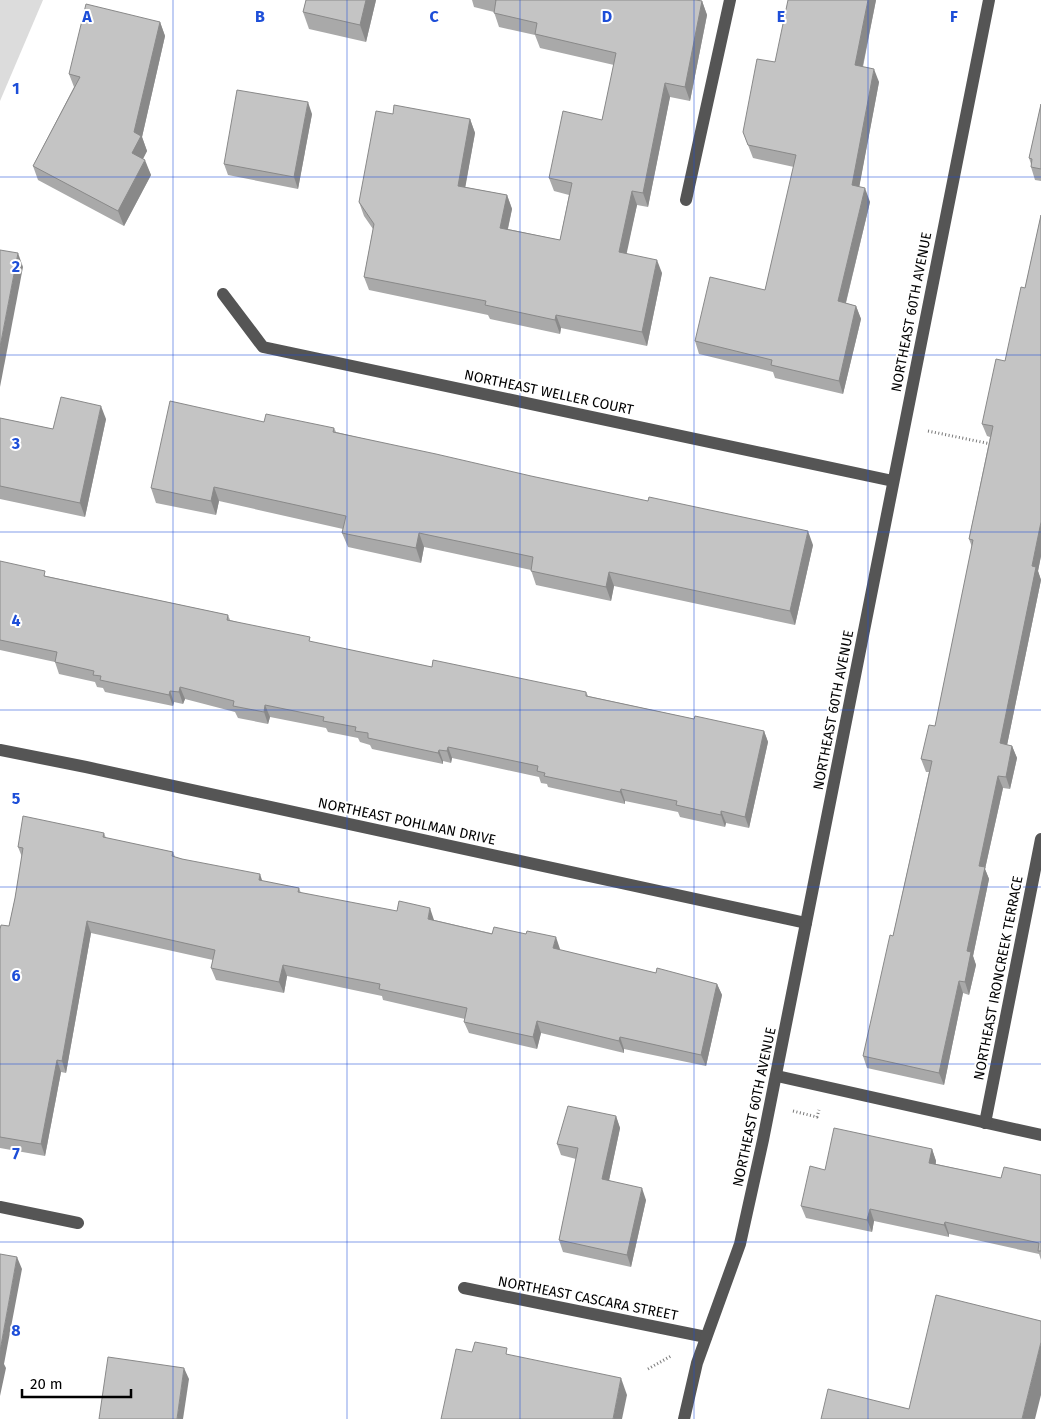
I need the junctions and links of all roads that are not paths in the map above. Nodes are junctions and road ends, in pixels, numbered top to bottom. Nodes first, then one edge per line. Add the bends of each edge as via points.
1 (730, 0) edge
2 (988, 0) edge
3 (686, 200) dead end
4 (223, 294) dead end
5 (892, 481) junction
6 (0, 750) edge
7 (1041, 839) edge
8 (806, 923) junction
9 (776, 1076) junction
10 (985, 1123) junction
11 (1041, 1135) edge
12 (0, 1207) edge
13 (78, 1223) dead end
14 (464, 1288) dead end
15 (706, 1337) junction
16 (684, 1419) edge

1 - 3 street
2 - 5 street, NORTHEAST 60TH AVENUE
4 - 5 street, NORTHEAST WELLER COURT via 263,347
5 - 8 street, NORTHEAST 60TH AVENUE
6 - 8 street, NORTHEAST POHLMAN DRIVE
7 - 10 street, NORTHEAST IRONCREEK TERRACE
8 - 9 street, NORTHEAST 60TH AVENUE
9 - 10 street
9 - 15 street, NORTHEAST 60TH AVENUE via 740,1244
10 - 11 street
12 - 13 street
14 - 15 street, NORTHEAST CASCARA STREET
15 - 16 street, NORTHEAST 60TH AVENUE

